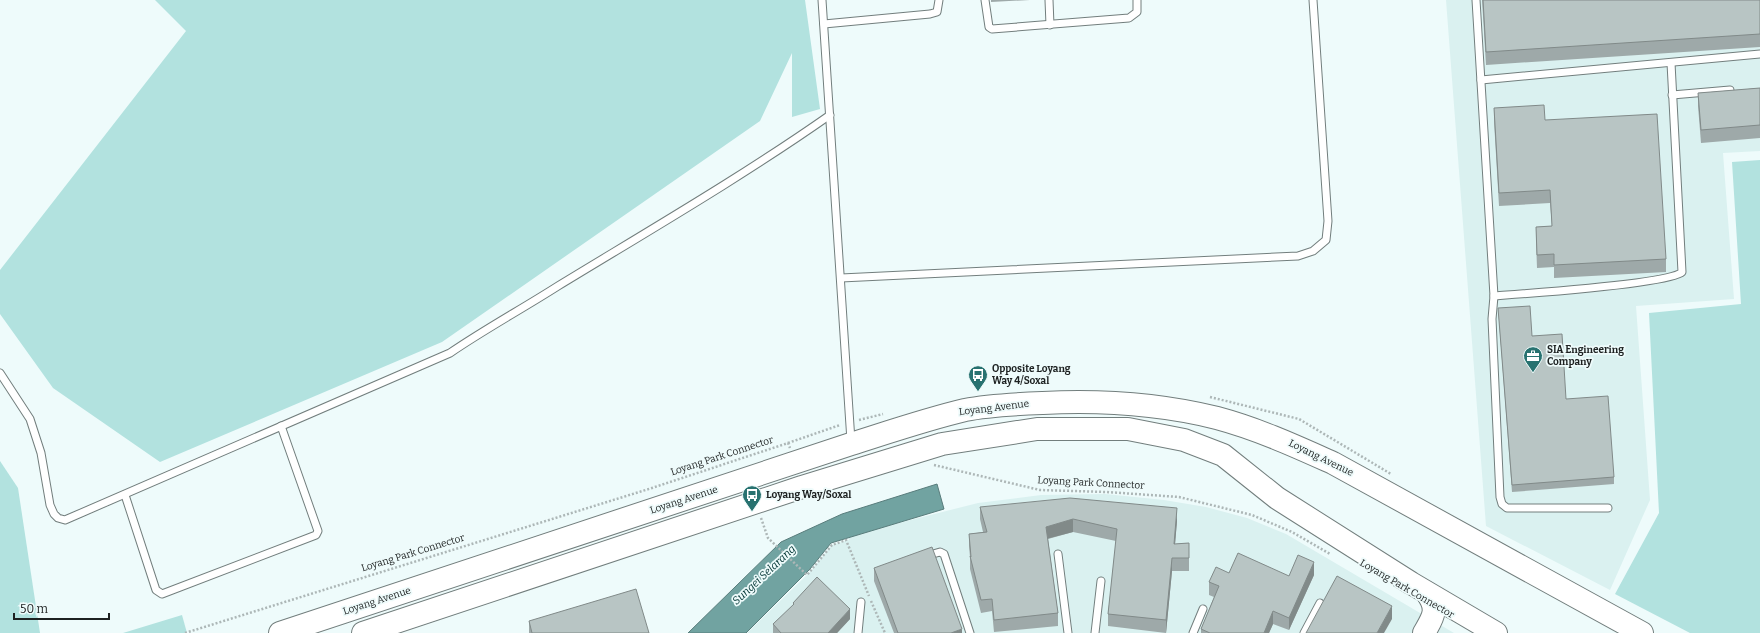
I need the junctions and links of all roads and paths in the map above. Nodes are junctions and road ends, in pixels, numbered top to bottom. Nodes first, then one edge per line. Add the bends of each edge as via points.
1 (822, 0) edge
2 (939, 0) edge
3 (985, 0) edge
4 (1049, 0) edge
5 (1137, 0) edge
6 (1313, 0) edge
7 (1476, 0) edge
8 (824, 24) junction
9 (1050, 25) junction
10 (1760, 54) edge
11 (1670, 63) junction
12 (1481, 80) junction
13 (1738, 90) edge
14 (1672, 95) junction
15 (830, 114) junction
16 (841, 278) junction
17 (1494, 296) junction
18 (0, 373) edge
19 (281, 426) junction
20 (852, 444) junction
21 (796, 463) junction
22 (927, 467) dead end
23 (125, 495) junction
24 (1608, 508) dead end
25 (773, 542) dead end
26 (1058, 554) dead end
27 (1332, 555) dead end
28 (917, 558) edge
29 (1101, 581) dead end
30 (1428, 593) junction
31 (861, 602) dead end
32 (1320, 603) dead end
33 (1203, 609) dead end
34 (185, 633) edge
35 (280, 633) edge
36 (363, 633) edge
37 (858, 633) edge
38 (884, 633) edge
39 (970, 633) edge
40 (1068, 633) edge
41 (1095, 633) edge
42 (1194, 633) edge
43 (1304, 633) edge
44 (1424, 633) edge
45 (1496, 633) edge
46 (1642, 633) edge

1 - 8 lane
2 - 8 lane via 937,12 930,14
3 - 9 lane via 987,23 990,28
4 - 9 lane
5 - 9 lane via 1137,12 1133,17
6 - 16 lane via 1328,221 1326,240 1312,250 1298,256
7 - 12 lane
8 - 15 lane
10 - 11 lane
11 - 12 lane
11 - 14 lane
12 - 17 lane
13 - 14 lane
14 - 17 lane via 1682,272 1676,276 1639,283
15 - 16 lane
15 - 19 lane via 768,159 485,329 450,353
16 - 20 lane
17 - 24 lane via 1492,326 1502,504 1507,508
18 - 23 lane via 30,419 41,453 50,505 54,514 65,520
19 - 23 lane
19 - 23 lane via 318,531 316,535 162,594 156,590
20 - 21 main road, Loyang Avenue
20 - 46 main road, Loyang Avenue via 966,410 1017,404 1108,402 1218,418 1291,443 1333,463
21 - 34 path, Loyang Park Connector via 788,443 652,488
21 - 35 main road, Loyang Avenue
22 - 27 path, Loyang Park Connector via 935,465 1040,490 1179,497 1252,515 1292,532
25 - 38 path via 807,575 832,545 846,540
26 - 40 lane
28 - 39 lane via 940,552 944,554
29 - 41 lane
30 - 36 main road via 1277,498 1223,455 1184,440 1128,429 1037,429 942,444 802,486
30 - 44 main road via 1433,601 1434,614
30 - 45 main road
31 - 37 lane
32 - 43 lane
33 - 42 lane

